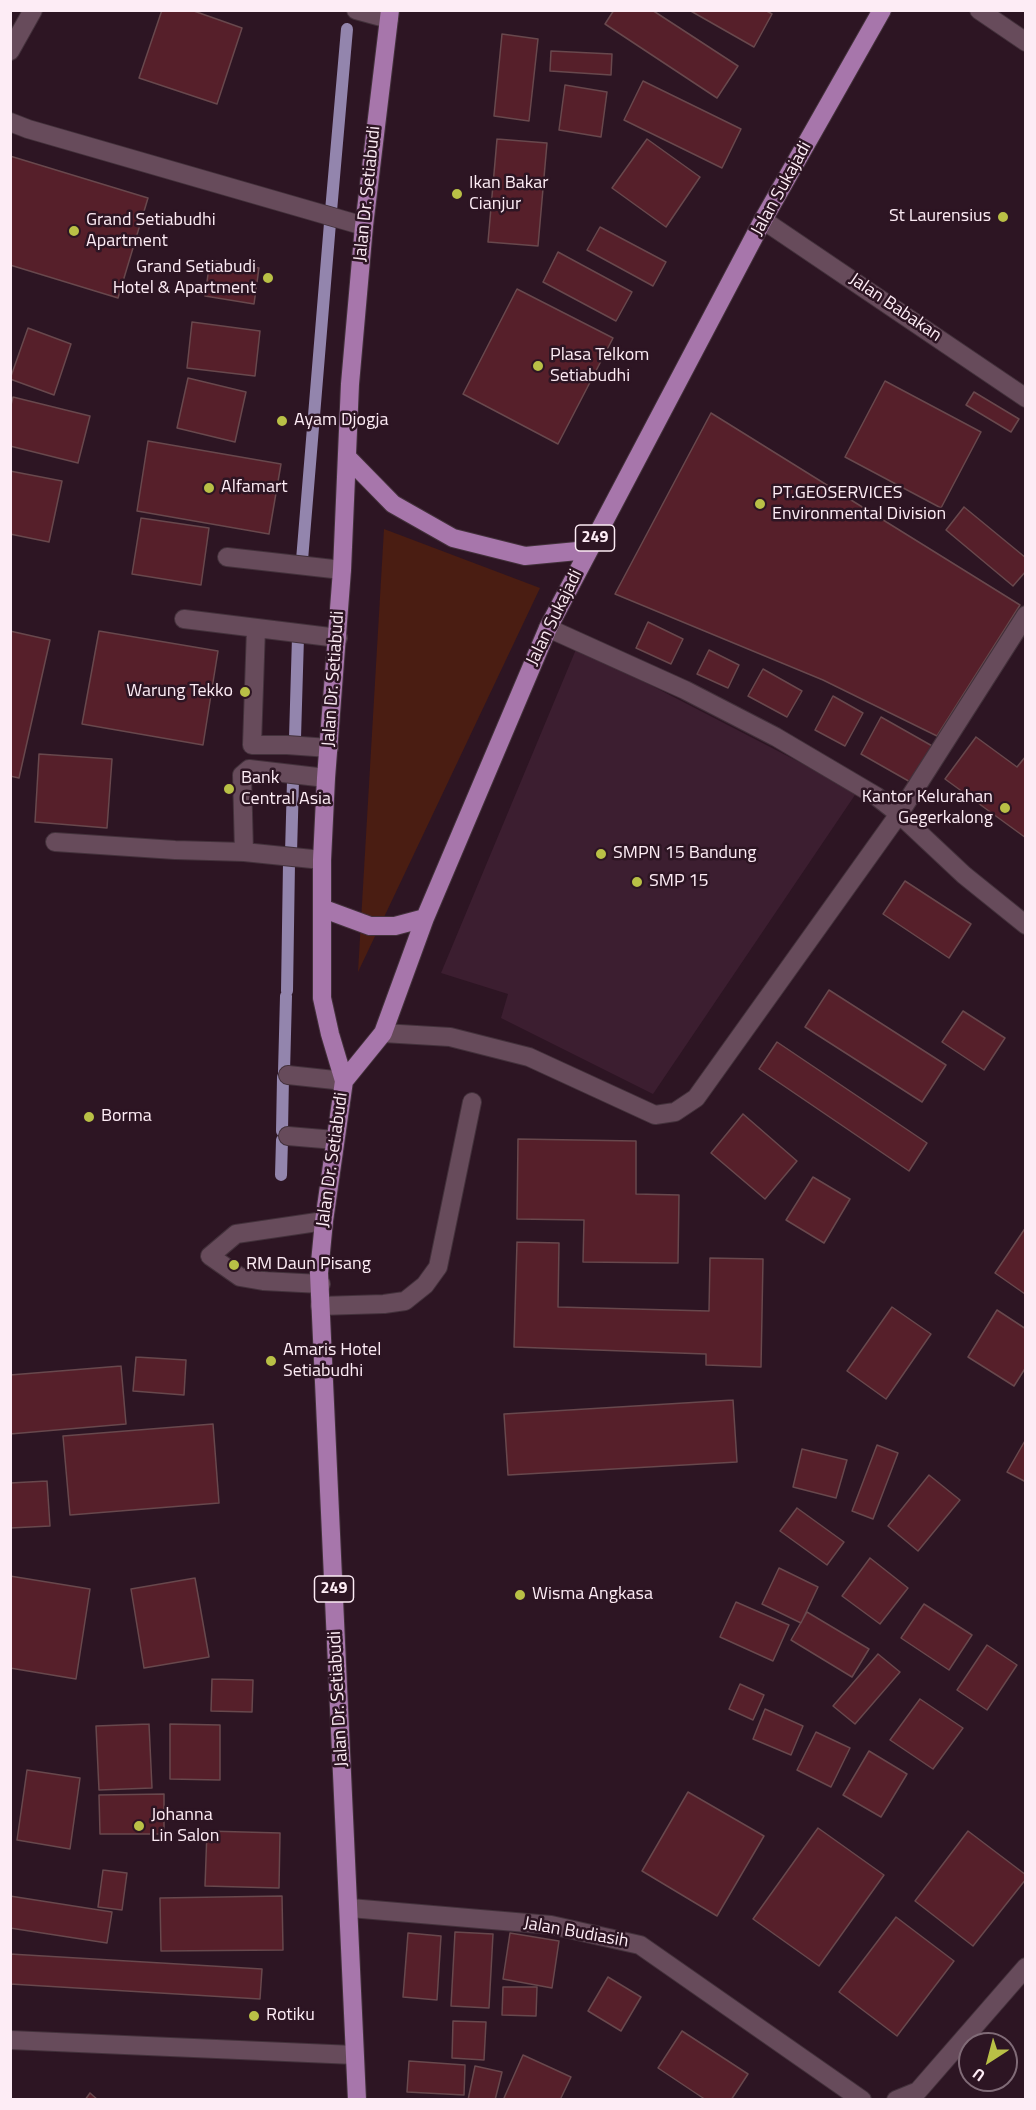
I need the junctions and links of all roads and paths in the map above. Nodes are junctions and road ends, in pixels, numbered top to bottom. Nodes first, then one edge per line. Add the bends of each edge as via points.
1 (33, 10) edge
2 (356, 10) edge
3 (882, 10) edge
4 (979, 10) edge
5 (389, 15) edge
6 (1026, 42) edge
7 (10, 51) edge
8 (10, 122) edge
9 (764, 220) junction
10 (364, 226) junction
11 (1026, 398) edge
12 (347, 457) junction
13 (588, 550) junction
14 (227, 557) dead end
15 (342, 570) junction
16 (1026, 615) edge
17 (184, 619) dead end
18 (256, 628) junction
19 (548, 628) junction
20 (338, 638) junction
21 (328, 748) junction
22 (326, 778) junction
23 (899, 814) junction
24 (55, 842) dead end
25 (244, 852) junction
26 (322, 860) junction
27 (324, 909) junction
28 (425, 918) junction
29 (1026, 926) edge
30 (383, 1033) junction
31 (288, 1075) dead end
32 (344, 1081) junction
33 (472, 1102) dead end
34 (288, 1136) dead end
35 (334, 1140) junction
36 (324, 1221) junction
37 (321, 1284) junction
38 (320, 1306) junction
39 (350, 1908) junction
40 (1026, 1967) edge
41 (10, 2040) edge
42 (354, 2055) junction
43 (357, 2100) edge
44 (862, 2100) edge
45 (896, 2100) edge

1 - 7 street
2 - 5 street
3 - 9 main road, Jalan Sukajadi / 249
4 - 6 street
5 - 10 main road, Jalan Dr. Setiabudi / 249
8 - 10 street
9 - 11 street, Jalan Babakan
9 - 13 main road, Jalan Sukajadi / 249
10 - 12 main road, Jalan Dr. Setiabudi / 249
12 - 13 main road via 393,504 453,538 525,556
12 - 15 main road, Jalan Dr. Setiabudi / 249
13 - 19 main road, Jalan Sukajadi / 249
14 - 15 street
15 - 20 main road, Jalan Dr. Setiabudi / 249
16 - 23 street
17 - 18 street
18 - 20 street
18 - 21 street via 252,745
19 - 23 street via 685,690 776,737 876,796
19 - 28 main road, Jalan Sukajadi / 249
20 - 21 main road, Jalan Dr. Setiabudi / 249
21 - 22 main road, Jalan Dr. Setiabudi / 249
22 - 25 street via 249,769 242,775
22 - 26 main road, Jalan Dr. Setiabudi / 249
23 - 29 street
23 - 30 street via 696,1098 675,1112 655,1115 529,1057 450,1037
24 - 25 street
25 - 26 street
26 - 27 main road, Jalan Dr. Setiabudi / 249
27 - 28 main road via 370,926 395,926
27 - 32 main road, Jalan Dr. Setiabudi / 249 via 322,998
28 - 30 main road, Jalan Sukajadi / 249
30 - 32 main road, Jalan Sukajadi / 249
31 - 32 street
32 - 35 main road, Jalan Dr. Setiabudi / 249
33 - 38 street via 438,1267 425,1285 405,1301
34 - 35 street
35 - 36 main road, Jalan Dr. Setiabudi / 249
36 - 37 main road, Jalan Dr. Setiabudi / 249
36 - 37 street via 236,1234 210,1256 240,1277
37 - 38 main road, Jalan Dr. Setiabudi / 249
38 - 39 main road, Jalan Dr. Setiabudi / 249
39 - 42 main road, Jalan Dr. Setiabudi / 249
39 - 44 street, Jalan Budiasih via 550,1925 640,1945
40 - 45 street via 918,2091
41 - 42 street
42 - 43 main road, Jalan Dr. Setiabudi / 249

